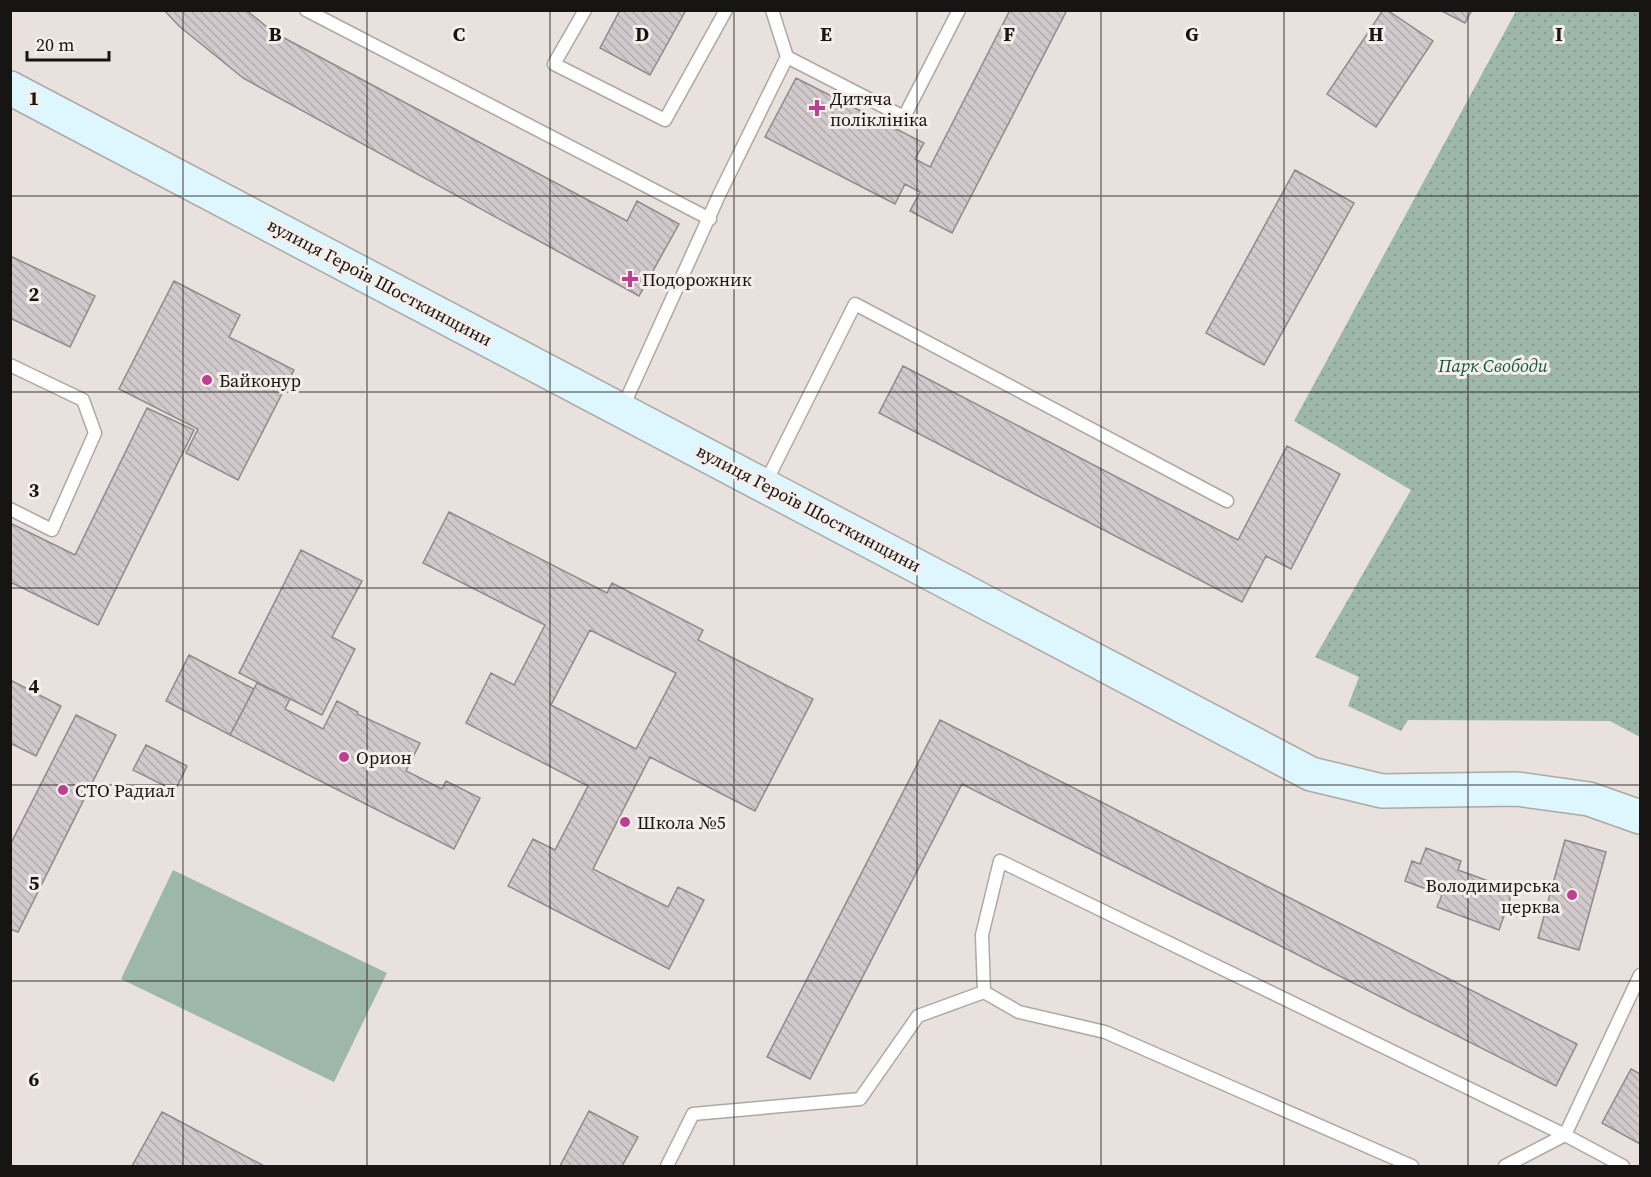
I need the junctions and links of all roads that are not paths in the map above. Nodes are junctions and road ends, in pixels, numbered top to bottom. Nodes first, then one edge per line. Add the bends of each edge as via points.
1 (306, 10) edge
2 (585, 10) edge
3 (726, 10) edge
4 (772, 10) edge
5 (959, 10) edge
6 (787, 57) junction
7 (10, 88) edge
8 (710, 219) junction
9 (10, 365) edge
10 (622, 409) junction
11 (765, 485) junction
12 (1227, 501) dead end
13 (10, 509) edge
14 (1641, 817) edge
15 (1641, 975) edge
16 (984, 992) junction
17 (1565, 1135) junction
18 (667, 1167) edge
19 (1412, 1167) edge
20 (1505, 1167) edge
21 (1623, 1167) edge

1 - 8 lane
2 - 3 lane via 554,64 665,120
4 - 6 lane
5 - 6 lane via 904,117
6 - 8 lane
7 - 10 street, вулиця Героїв Шосткинщини
8 - 10 lane
9 - 13 lane via 83,400 95,433 52,530
10 - 11 street, вулиця Героїв Шосткинщини
11 - 12 lane via 855,303
11 - 14 street, вулиця Героїв Шосткинщини via 1311,774 1382,791 1517,789 1589,799
15 - 17 lane
16 - 17 lane via 982,935 1000,861
16 - 18 lane via 918,1016 860,1099 693,1114
16 - 19 lane via 1019,1012 1105,1032
17 - 20 lane
17 - 21 lane

